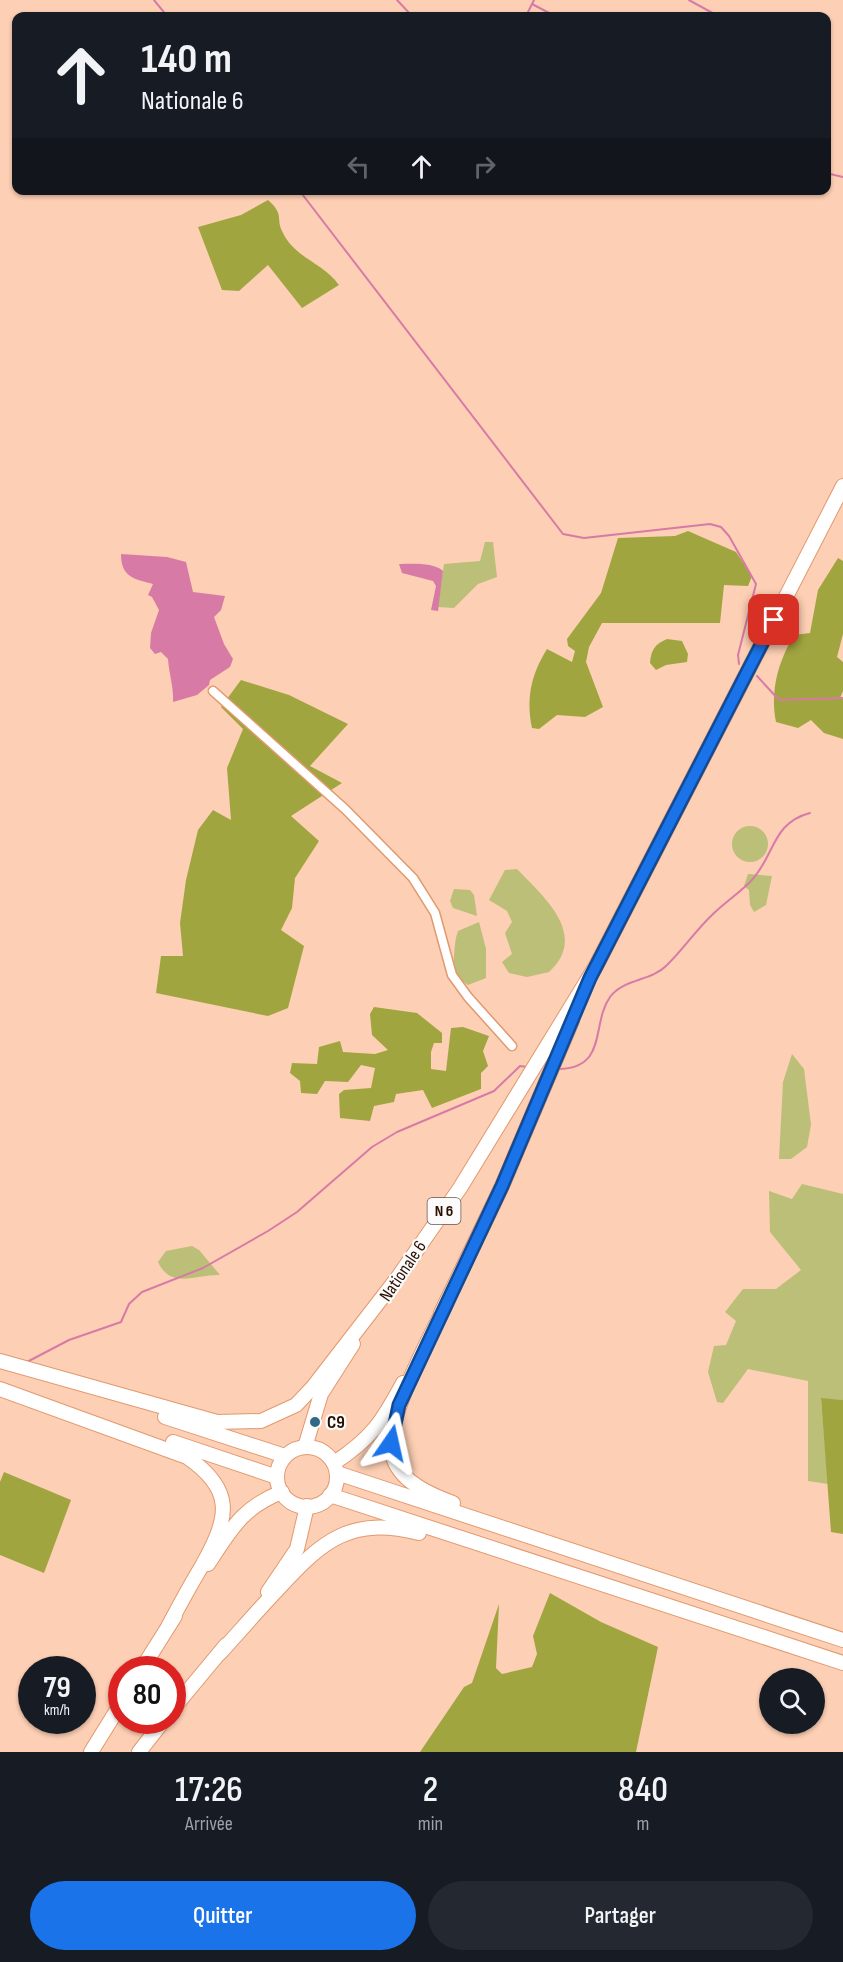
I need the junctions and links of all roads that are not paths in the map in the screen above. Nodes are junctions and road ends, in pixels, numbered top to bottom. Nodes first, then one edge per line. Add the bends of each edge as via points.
1 (843, 486) edge
2 (213, 691) dead end
3 (590, 978) junction
4 (512, 1046) dead end
5 (395, 1281) junction
6 (446, 1304) junction
7 (0, 1362) edge
8 (0, 1388) edge
9 (304, 1447) junction
10 (285, 1456) junction
11 (335, 1468) junction
12 (277, 1477) junction
13 (282, 1492) junction
14 (330, 1495) junction
15 (307, 1506) junction
16 (643, 1575) junction
17 (636, 1596) junction
18 (169, 1625) junction
19 (843, 1640) edge
20 (220, 1653) junction
21 (150, 1656) edge
22 (843, 1663) edge
23 (186, 1693) edge
24 (108, 1725) edge
25 (153, 1734) edge
26 (91, 1752) edge
27 (139, 1752) edge

1 - 3 main road, Nationale 6 / N 6
2 - 4 street via 345,809 413,878 435,913 452,975
3 - 5 main road, Nationale 6 / N 6 via 460,1188
3 - 6 main road, Nationale 6 / N 6 via 502,1186
5 - 7 main road via 314,1387 296,1405 261,1421 217,1422
5 - 9 main road, Nationale 6 / N 6 via 321,1394
6 - 11 main road, Nationale 6 / N 6 via 379,1425
6 - 16 main road via 399,1405 391,1443 393,1460 420,1488
7 - 10 main road
8 - 12 main road
8 - 18 main road via 187,1457 214,1481 221,1499 222,1526
9 - 10 main road
9 - 11 main road via 322,1451
10 - 12 main road
11 - 14 main road via 337,1481
11 - 16 main road
12 - 13 main road
13 - 15 main road via 288,1500
13 - 18 main road via 242,1515
14 - 15 main road
14 - 17 main road
15 - 20 main road via 293,1557
16 - 19 main road
17 - 20 main road via 425,1535 374,1527 321,1545
17 - 22 main road
18 - 21 main road
20 - 23 main road
24 - 26 main road
25 - 27 main road

